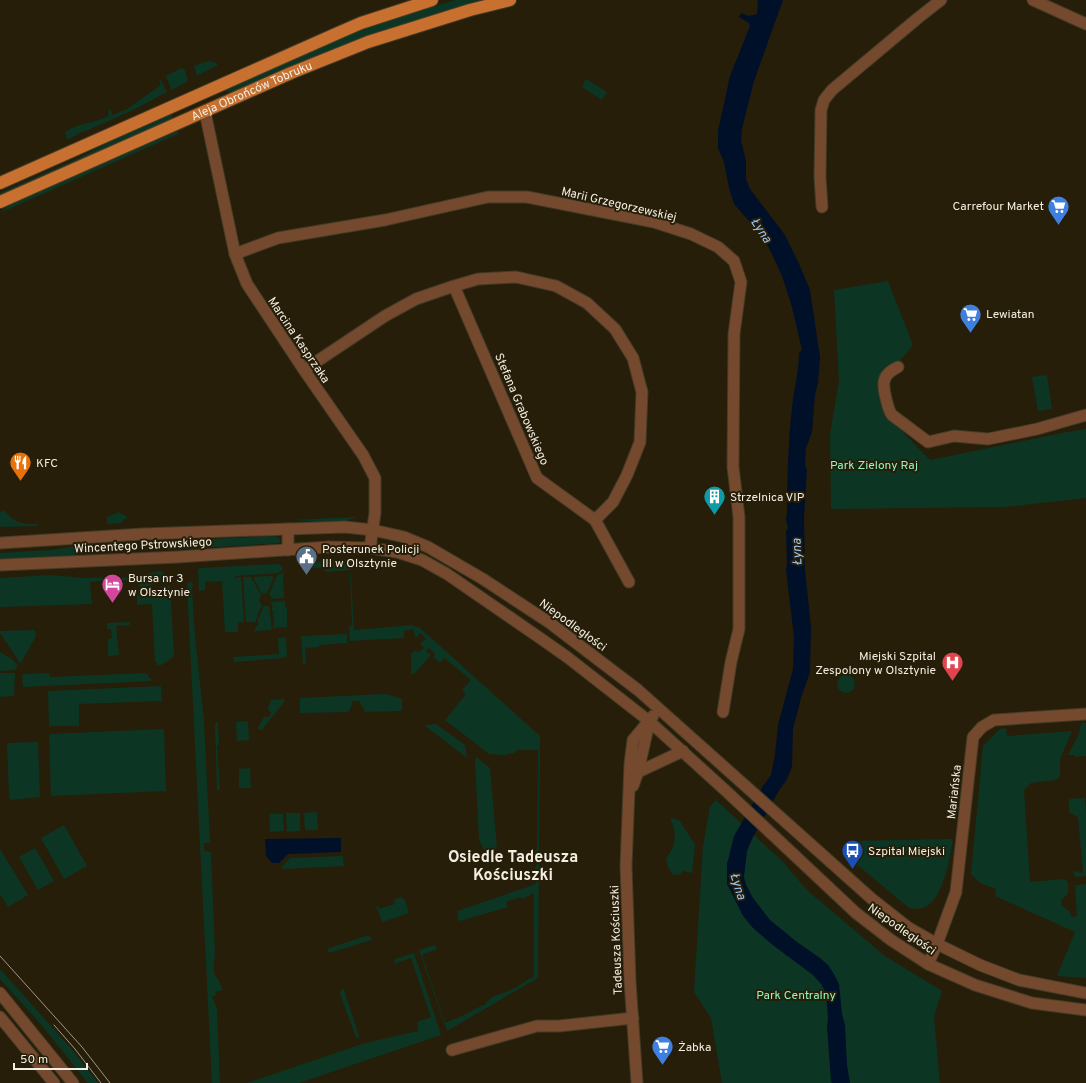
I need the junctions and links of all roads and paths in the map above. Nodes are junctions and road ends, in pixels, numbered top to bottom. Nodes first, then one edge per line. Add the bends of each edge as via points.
1 (432, 0) edge
2 (510, 0) edge
3 (941, 0) edge
4 (1033, 0) edge
5 (1086, 24) edge
6 (205, 112) junction
7 (0, 183) edge
8 (0, 202) edge
9 (822, 207) dead end
10 (234, 254) junction
11 (454, 286) junction
12 (898, 367) dead end
13 (304, 370) junction
14 (1086, 415) edge
15 (595, 520) junction
16 (288, 529) junction
17 (373, 530) junction
18 (2, 542) edge
19 (370, 548) junction
20 (288, 550) junction
21 (0, 565) edge
22 (629, 582) dead end
23 (659, 709) junction
24 (723, 712) dead end
25 (1086, 714) edge
26 (649, 721) junction
27 (683, 751) junction
28 (638, 772) junction
29 (630, 796) junction
30 (937, 944) junction
31 (928, 964) junction
32 (0, 993) edge
33 (1086, 993) edge
34 (1086, 1010) edge
35 (0, 1017) edge
36 (632, 1018) junction
37 (452, 1050) dead end
38 (54, 1083) edge
39 (73, 1083) edge
40 (637, 1083) edge

1 - 7 main road, Aleja Obrońców Tobruku via 361,23
2 - 6 main road, Aleja Obrońców Tobruku via 368,42
3 - 9 street via 832,90 824,100 820,177
4 - 5 street
6 - 8 main road, Aleja Obrońców Tobruku
6 - 10 street, Marcina Kasprzaka
10 - 13 street, Marcina Kasprzaka via 246,284
10 - 24 street, Marii Grzegorzewskiej via 278,238 385,220 488,197 527,197 654,222 691,234 718,247 734,261 741,282 734,334 733,467 739,517 739,629
11 - 13 street via 416,299 385,316
11 - 15 street, Stefana Grabowskiego via 537,478
11 - 15 street via 478,278 516,277 556,286 587,303 615,329 633,358 642,392 640,442 613,502
12 - 14 street via 889,372 884,382 888,410 892,416 928,442 954,436 988,439
13 - 17 street, Marcina Kasprzaka via 363,456 375,478
15 - 22 street, Stefana Grabowskiego
16 - 17 street, Wincentego Pstrowskiego via 345,527
16 - 18 street, Wincentego Pstrowskiego
16 - 20 street
17 - 19 street, Marcina Kasprzaka
17 - 23 street, Niepodległości via 404,537 428,547 483,579 550,623
19 - 20 street, Wincentego Pstrowskiego
19 - 26 street via 397,552 422,560 446,574 567,657
20 - 21 street, Wincentego Pstrowskiego
23 - 26 street, Tadeusza Kościuszki
23 - 30 street, Niepodległości via 872,900 909,928
25 - 30 street, Mariańska via 994,720 982,727 973,737 956,892
26 - 27 street
26 - 28 street, Tadeusza Kościuszki
26 - 29 street, Tadeusza Kościuszki via 633,740
27 - 28 street
27 - 31 street, Niepodległości via 856,913
28 - 29 street, Tadeusza Kościuszki
29 - 36 street, Tadeusza Kościuszki via 626,866
30 - 31 street, Mariańska
30 - 33 street, Niepodległości via 1019,980
31 - 34 street, Niepodległości via 975,985 1032,1003
32 - 39 street
35 - 38 street
36 - 37 street via 537,1026
36 - 40 street, Tadeusza Kościuszki

